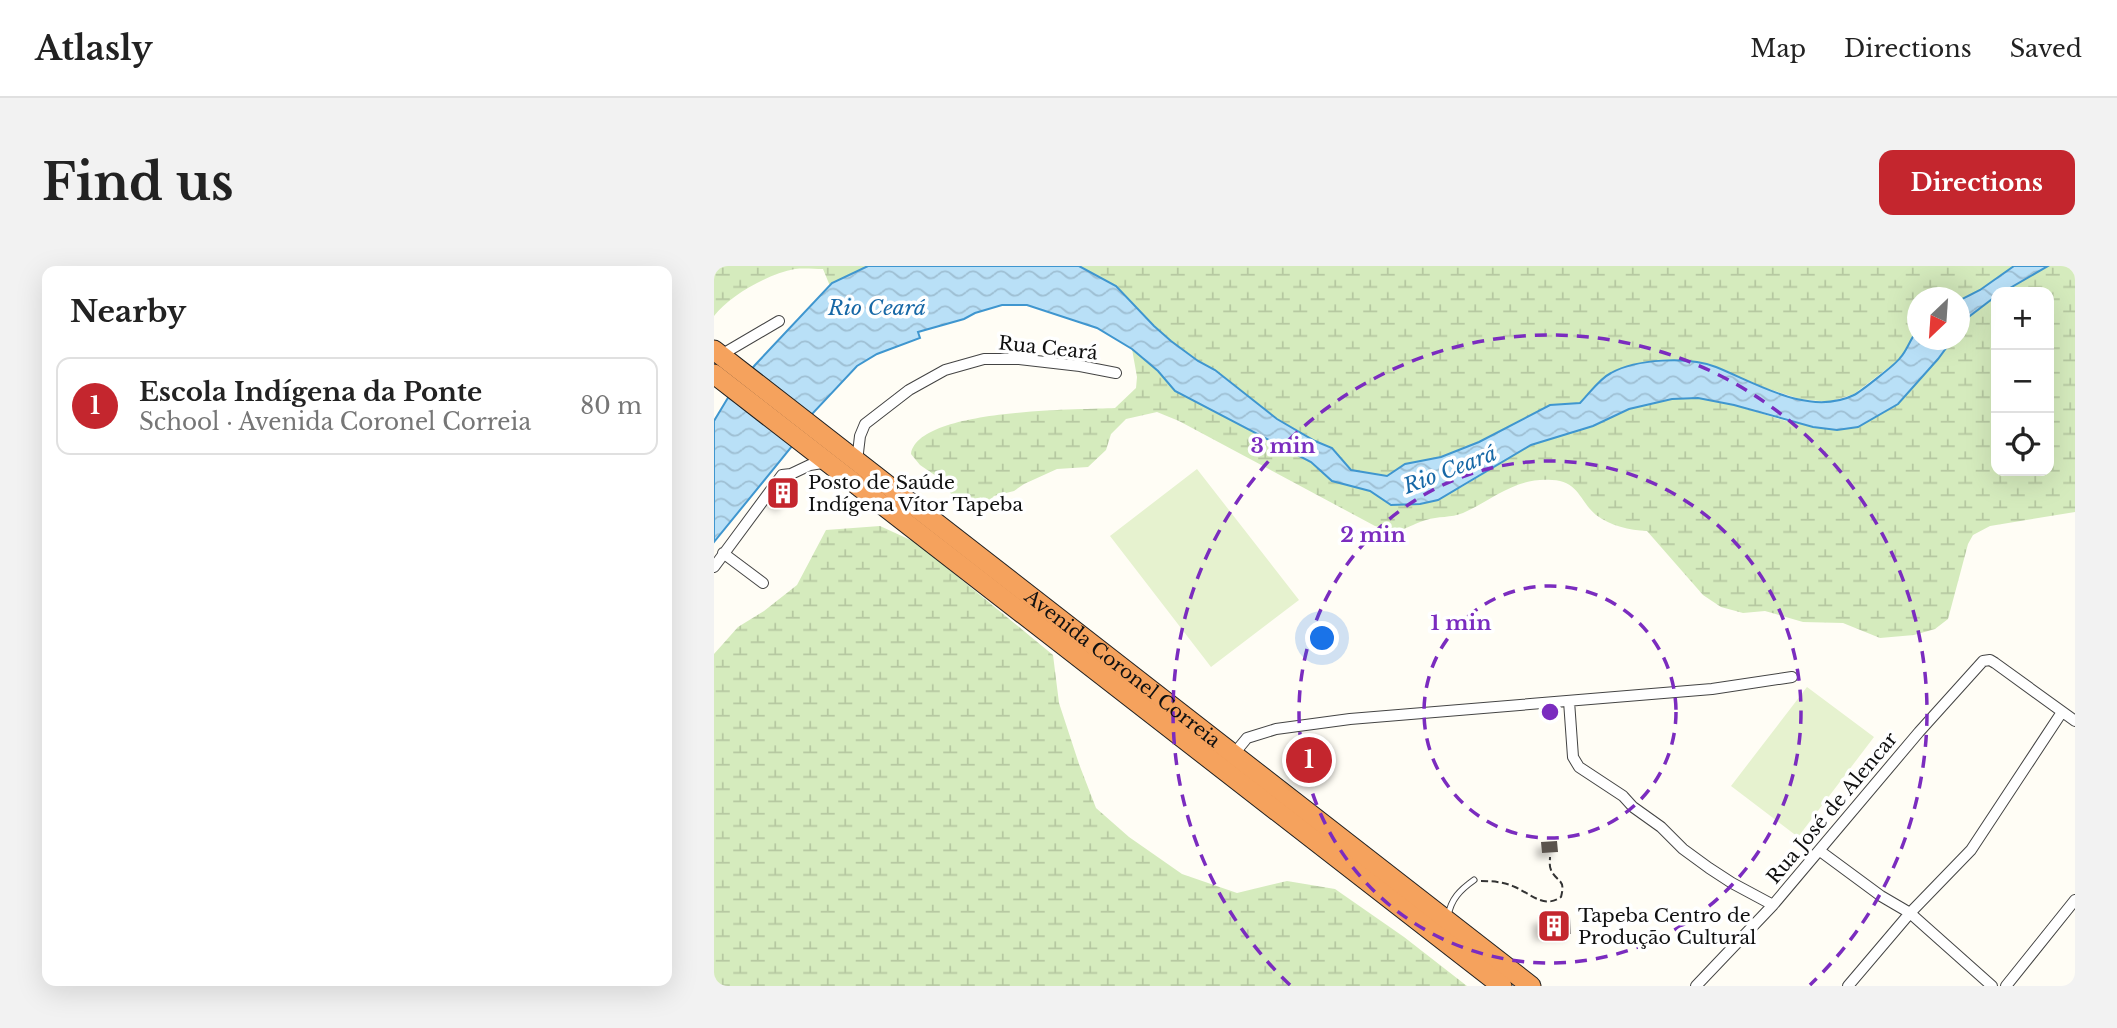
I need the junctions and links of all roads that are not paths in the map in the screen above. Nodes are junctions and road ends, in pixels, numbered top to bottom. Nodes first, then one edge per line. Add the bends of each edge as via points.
1 (779, 321) dead end
2 (718, 363) edge
3 (1115, 373) dead end
4 (857, 461) junction
5 (828, 463) junction
6 (723, 554) junction
7 (714, 567) edge
8 (764, 583) dead end
9 (1792, 677) dead end
10 (1569, 701) junction
11 (2062, 712) junction
12 (2074, 720) edge
13 (1233, 755) junction
14 (1820, 851) junction
15 (1474, 880) road end
16 (2075, 900) edge
17 (1773, 905) junction
18 (1910, 914) junction
19 (1447, 922) junction
20 (1502, 986) edge
21 (1531, 986) edge
22 (1696, 986) edge
23 (1848, 986) edge
24 (1992, 986) edge
25 (2006, 986) edge

1 - 2 street
2 - 4 highway, Avenida Coronel Correia
2 - 5 highway, Avenida Coronel Correia
3 - 4 street, Rua Ceará via 1010,359 984,359 945,370 909,390 865,424
4 - 13 highway, Avenida Coronel Correia
5 - 6 street via 782,475
5 - 20 highway, Avenida Coronel Correia
6 - 7 street
6 - 8 street
9 - 10 street
10 - 13 street via 1276,729 1247,738
10 - 17 street via 1573,758 1579,767 1623,796 1709,868
11 - 12 street
11 - 14 street, Rua José de Alencar via 1995,663 1983,662
11 - 18 street via 1971,850
13 - 19 highway, Avenida Coronel Correia
14 - 17 street, Rua José de Alencar
14 - 18 street
15 - 19 lane via 1453,899
16 - 25 street
17 - 22 street, Rua José de Alencar
18 - 23 street
18 - 24 street
19 - 21 highway, Avenida Coronel Correia

